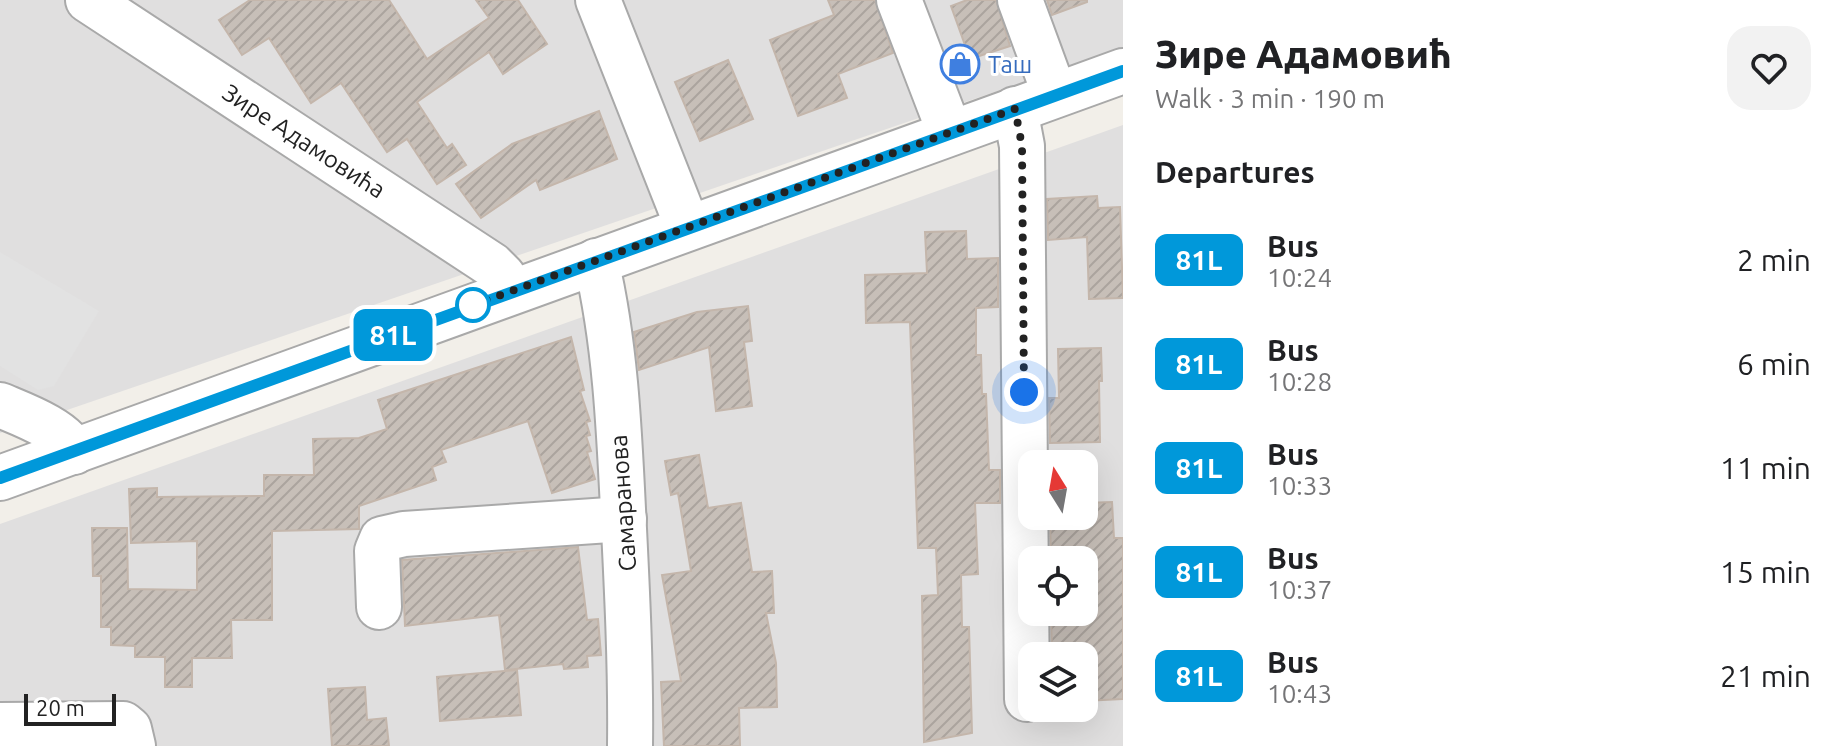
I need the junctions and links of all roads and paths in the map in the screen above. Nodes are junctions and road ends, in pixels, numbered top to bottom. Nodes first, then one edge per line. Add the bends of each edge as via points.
1 (88, 0) edge
2 (598, 0) edge
3 (899, 0) edge
4 (1020, 0) edge
5 (1123, 71) edge
6 (1035, 102) junction
7 (950, 133) junction
8 (688, 228) junction
9 (596, 261) junction
10 (509, 292) junction
11 (0, 405) edge
12 (0, 425) edge
13 (74, 452) junction
14 (7, 476) edge
15 (624, 519) junction
16 (379, 607) dead end
17 (1026, 642) edge
18 (0, 725) edge
19 (133, 746) edge
20 (630, 746) edge

1 - 10 street, Зире Адамовића via 492,265
2 - 8 street
3 - 7 street
4 - 6 street
5 - 6 street
6 - 7 street
6 - 17 street via 1022,146
7 - 8 street
8 - 9 street
9 - 10 street
9 - 15 street, Самаранова via 611,331
10 - 13 street
11 - 13 street via 58,433
12 - 14 street
13 - 14 street
15 - 16 street via 382,539 377,551
15 - 20 street, Самаранова
18 - 19 street via 123,724

